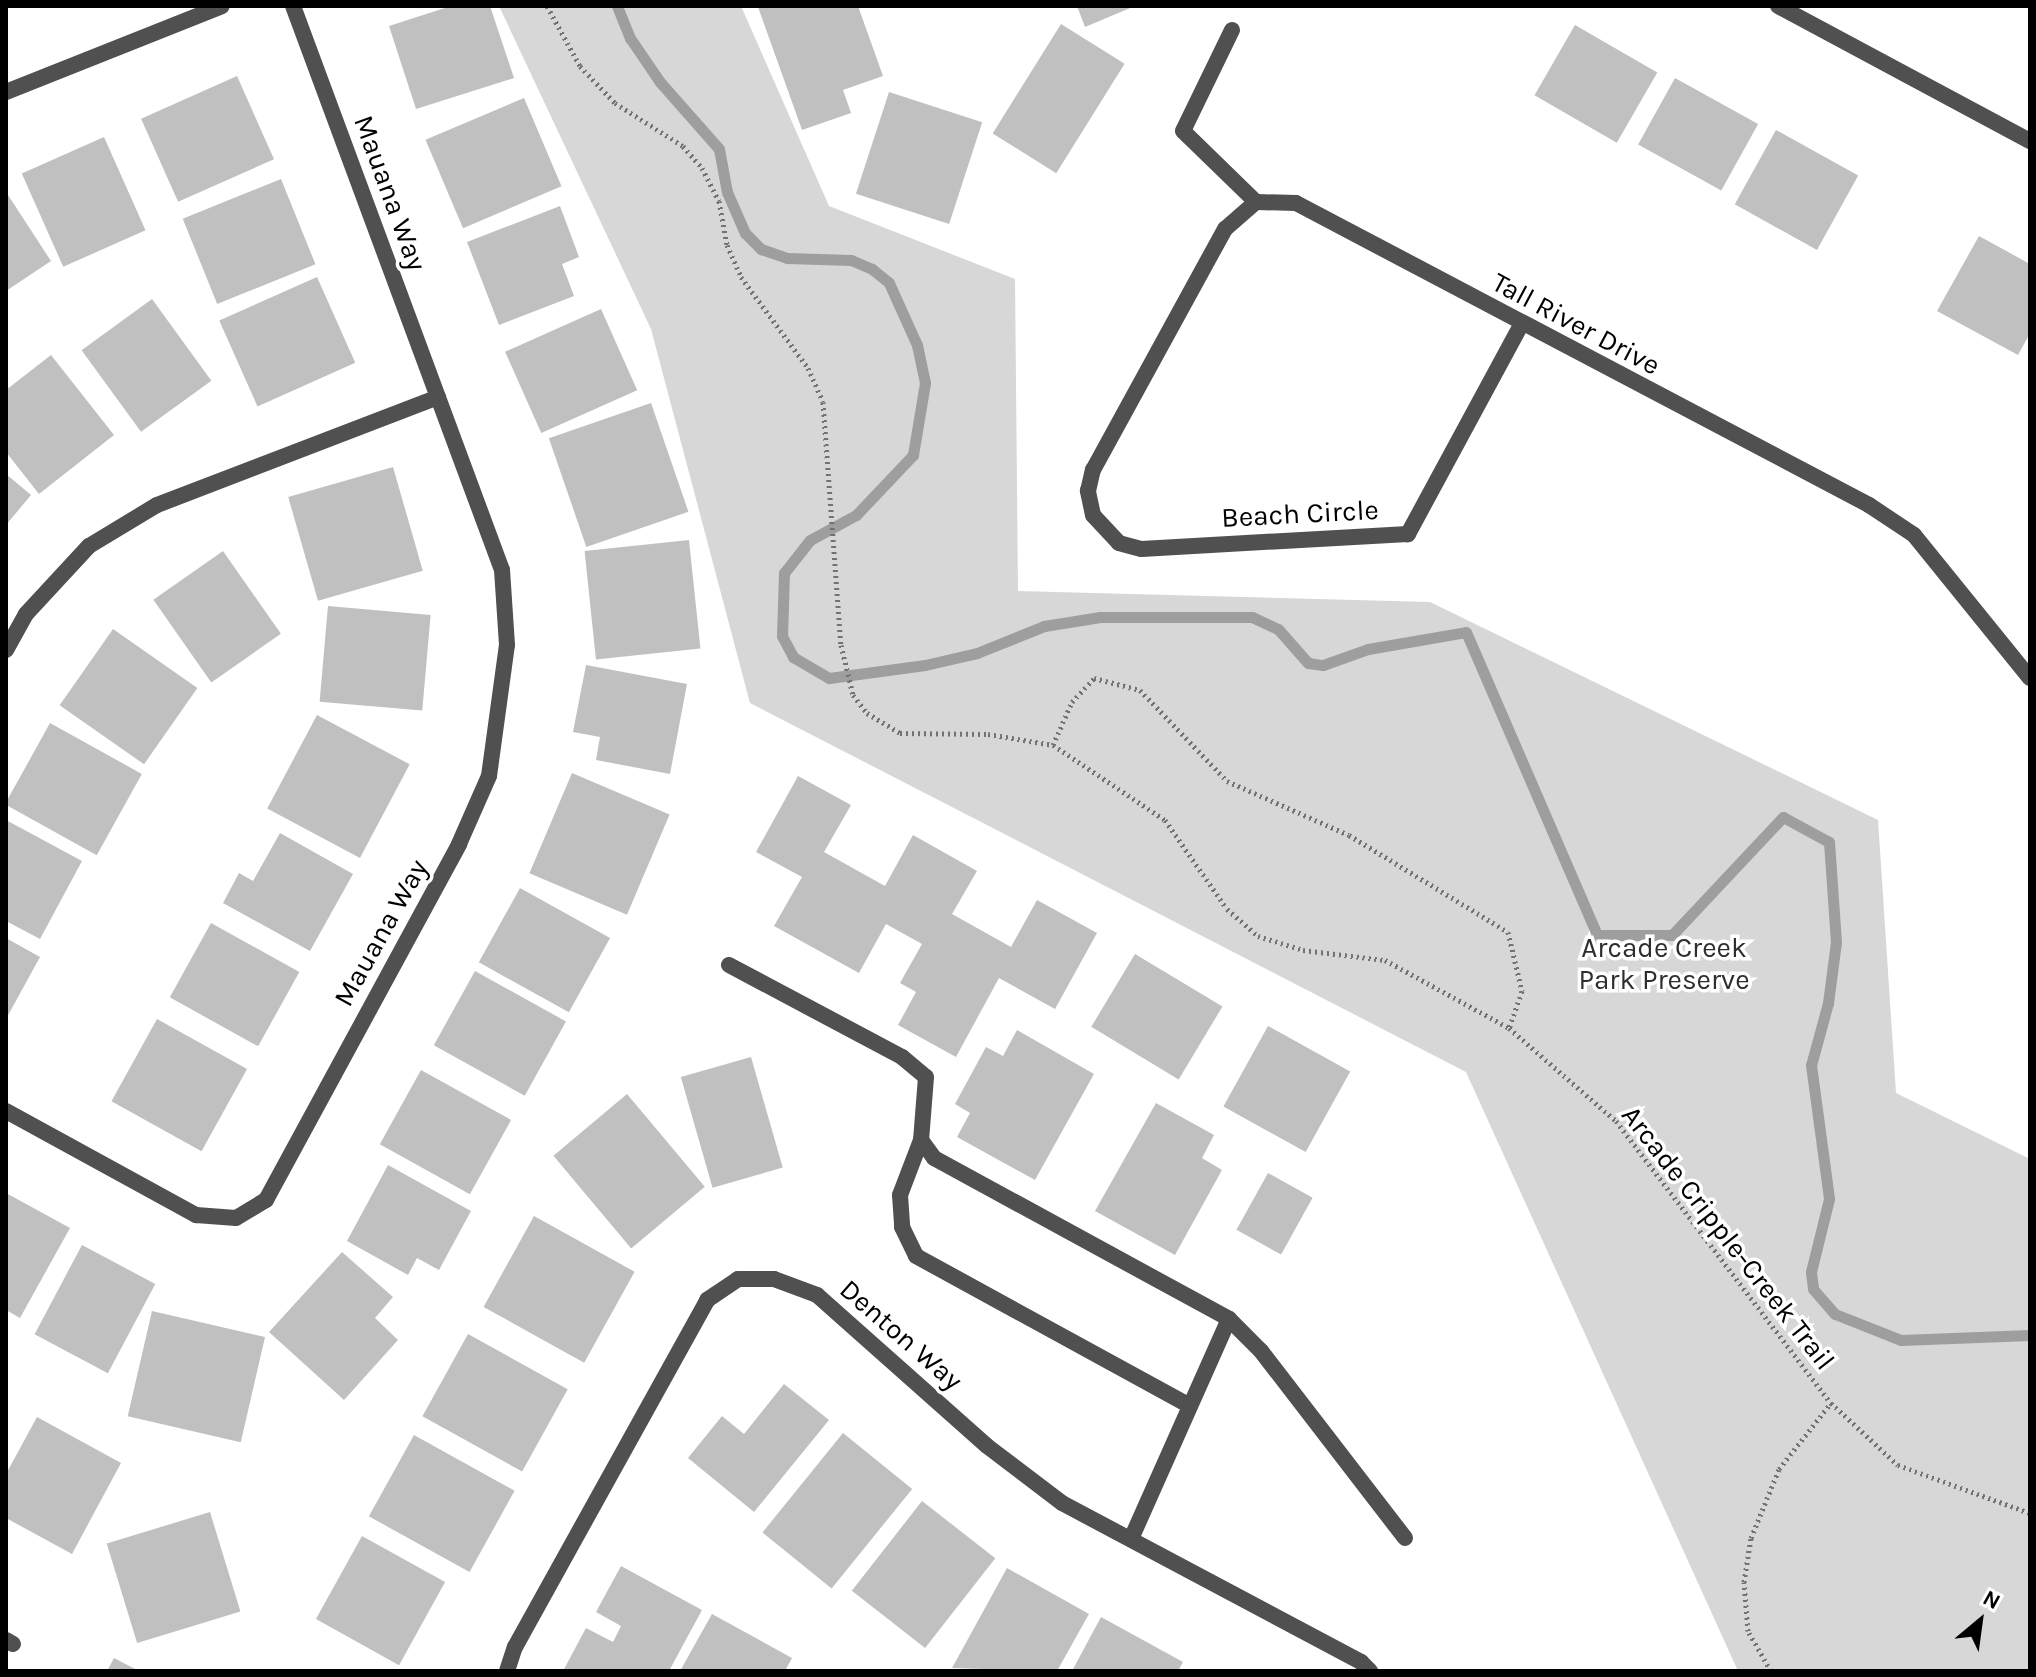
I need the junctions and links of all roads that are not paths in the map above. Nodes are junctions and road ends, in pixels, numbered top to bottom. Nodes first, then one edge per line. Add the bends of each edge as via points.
1 (222, 6) edge
2 (293, 6) edge
3 (1778, 6) edge
4 (1232, 30) dead end
5 (6, 92) edge
6 (2030, 141) edge
7 (1256, 202) junction
8 (1521, 325) junction
9 (438, 397) junction
10 (6, 650) edge
11 (2030, 678) edge
12 (729, 965) dead end
13 (6, 1111) edge
14 (921, 1140) junction
15 (1229, 1319) junction
16 (1190, 1406) junction
17 (1405, 1538) dead end
18 (1131, 1539) junction
19 (507, 1671) edge
20 (1370, 1671) edge

1 - 5 street
2 - 9 street, Mauana Way
3 - 6 street
4 - 7 street via 1183,131
7 - 8 street, Tall River Drive via 1296,203
7 - 8 street, Beach Circle via 1225,229 1093,470 1088,491 1093,515 1119,543 1141,549 1408,534
8 - 11 street, Tall River Drive via 1869,505 1914,535
9 - 10 street via 157,505 89,546 26,614
9 - 13 street, Mauana Way via 502,570 507,645 489,776 459,844 266,1200 236,1218 196,1215
12 - 14 street via 902,1057 926,1077
14 - 15 street via 934,1158
14 - 16 street via 900,1195 902,1227 916,1256
15 - 16 street
15 - 17 street via 1261,1351
16 - 18 street
18 - 19 street, Denton Way via 1062,1503 1000,1455 817,1295 774,1279 738,1279 707,1300 515,1647
18 - 20 street, Denton Way

